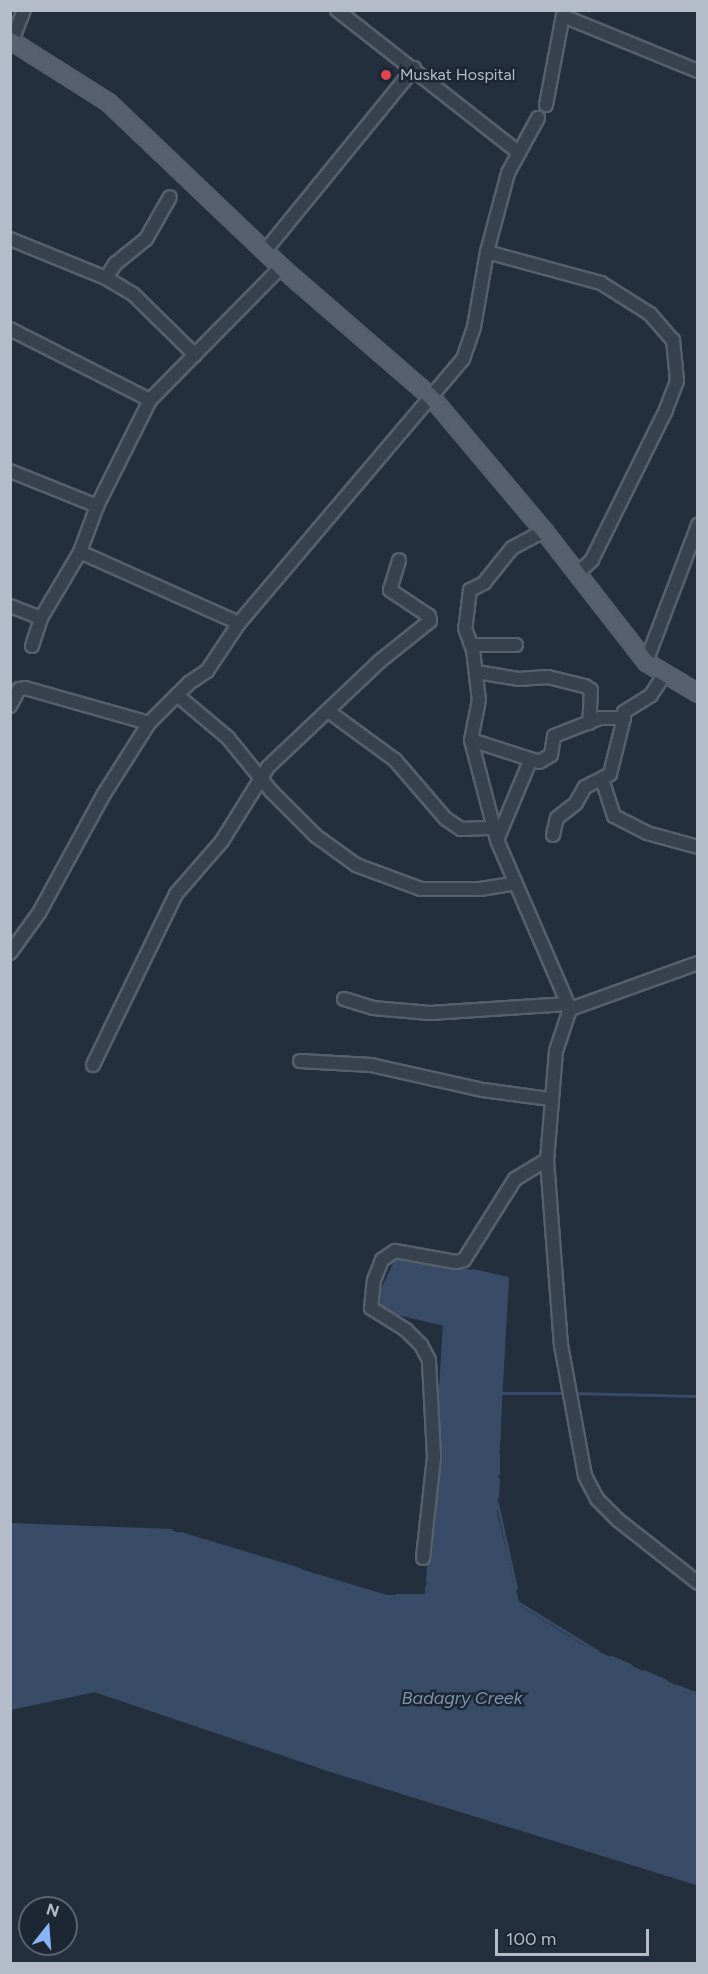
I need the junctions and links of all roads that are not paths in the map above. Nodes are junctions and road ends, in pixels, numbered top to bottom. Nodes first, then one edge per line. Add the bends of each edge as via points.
1 (24, 10) edge
2 (337, 10) edge
3 (563, 13) edge
4 (11, 40) edge
5 (414, 68) junction
6 (698, 71) edge
7 (546, 105) dead end
8 (538, 118) dead end
9 (518, 152) junction
10 (170, 197) dead end
11 (10, 239) edge
12 (265, 251) junction
13 (487, 252) junction
14 (281, 267) junction
15 (106, 278) junction
16 (10, 329) edge
17 (195, 355) junction
18 (432, 398) junction
19 (150, 400) junction
20 (10, 471) edge
21 (97, 506) junction
22 (544, 531) junction
23 (696, 533) edge
24 (80, 552) junction
25 (399, 560) dead end
26 (577, 574) junction
27 (10, 606) edge
28 (41, 618) junction
29 (239, 623) junction
30 (472, 645) junction
31 (516, 645) dead end
32 (32, 646) dead end
33 (646, 662) junction
34 (477, 672) junction
35 (666, 672) junction
36 (698, 693) edge
37 (177, 695) junction
38 (10, 706) edge
39 (328, 711) junction
40 (624, 718) junction
41 (149, 723) junction
42 (589, 723) junction
43 (471, 740) junction
44 (530, 761) junction
45 (262, 778) junction
46 (602, 779) junction
47 (495, 834) junction
48 (553, 835) dead end
49 (698, 847) edge
50 (516, 883) junction
51 (10, 953) edge
52 (698, 963) edge
53 (344, 999) dead end
54 (569, 1006) junction
55 (300, 1060) dead end
56 (93, 1065) dead end
57 (550, 1099) junction
58 (547, 1160) junction
59 (423, 1558) dead end
60 (698, 1583) edge

1 - 4 street
2 - 5 street
3 - 6 street
3 - 7 street
4 - 12 main road via 108,102
5 - 9 street
5 - 12 street
8 - 9 street
9 - 13 street via 508,173
10 - 15 street via 146,239 115,264
11 - 15 street
12 - 14 main road
13 - 18 street via 482,292 463,359
13 - 26 street via 601,283 650,314 673,340 677,381 666,410 597,551
14 - 17 street
14 - 18 main road
15 - 17 street via 133,294
16 - 19 street
17 - 19 street
18 - 22 main road
18 - 29 street
19 - 21 street
20 - 21 street
21 - 24 street
22 - 26 main road
22 - 30 street via 512,548 484,583 470,590 465,628
23 - 33 street
24 - 28 street
24 - 29 street
25 - 39 street via 390,590 429,616 430,621
26 - 33 main road
27 - 28 street
28 - 32 street
29 - 37 street via 207,671
30 - 31 street
30 - 34 street
33 - 35 main road
34 - 42 street via 519,679 548,677 585,686 591,690
34 - 43 street via 479,700
35 - 36 main road
35 - 40 street via 651,695 624,712
37 - 41 street
37 - 45 street via 228,738
38 - 41 street via 19,689 25,688
39 - 45 street via 283,752
39 - 47 street via 395,760 446,819 461,829
40 - 42 street
40 - 46 street via 610,774
41 - 51 street via 104,794 39,913
42 - 44 street via 554,736 551,755 539,762
43 - 44 street
43 - 47 street
44 - 47 street
45 - 50 street via 316,836 356,865 421,889 480,889
45 - 56 street via 222,841 176,894
46 - 48 street via 585,787 576,803 557,818
46 - 49 street via 614,816 647,833
47 - 50 street
50 - 54 street
52 - 54 street
53 - 54 street via 373,1008 430,1013
54 - 57 street via 556,1051
55 - 57 street via 371,1065 483,1090
57 - 58 street
58 - 59 street via 514,1179 464,1260 456,1262 395,1251 382,1260 374,1280 371,1308 406,1330 429,1360 434,1457
58 - 60 street via 559,1322 585,1476 597,1499

